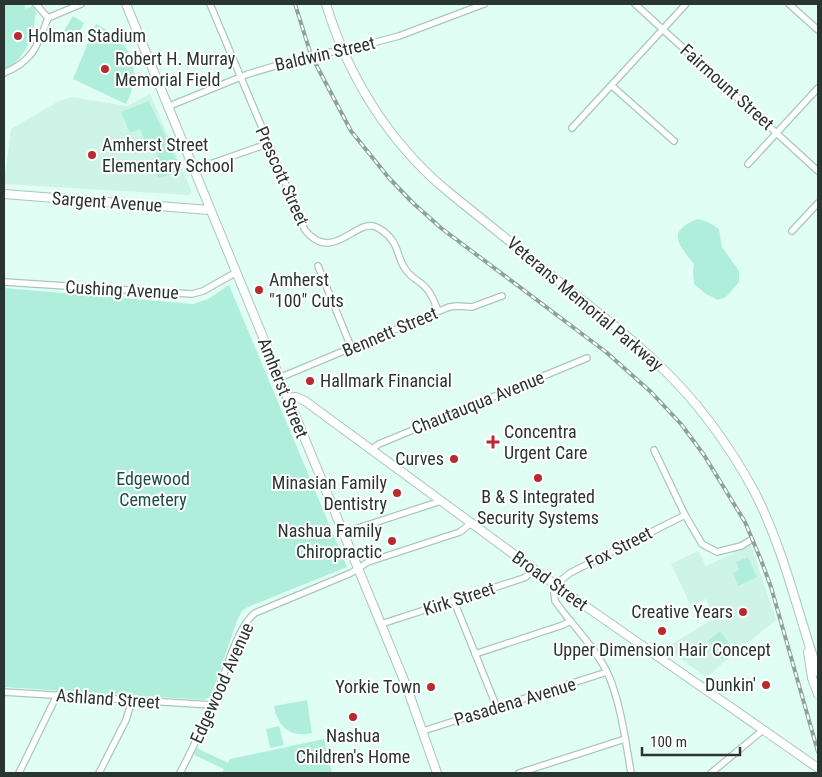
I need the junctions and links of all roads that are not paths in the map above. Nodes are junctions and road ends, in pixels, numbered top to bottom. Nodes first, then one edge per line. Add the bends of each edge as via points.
1 (36, 4) edge
2 (81, 4) edge
3 (126, 4) edge
4 (210, 4) edge
5 (326, 4) edge
6 (484, 4) edge
7 (635, 4) edge
8 (686, 4) edge
9 (789, 4) edge
10 (48, 18) junction
11 (663, 29) junction
12 (818, 30) edge
13 (4, 73) edge
14 (240, 77) junction
15 (612, 86) junction
16 (818, 88) edge
17 (167, 107) junction
18 (572, 128) dead end
19 (777, 132) junction
20 (674, 141) dead end
21 (267, 144) junction
22 (748, 164) dead end
23 (194, 170) junction
24 (818, 171) edge
25 (4, 194) edge
26 (818, 203) edge
27 (209, 210) junction
28 (792, 231) dead end
29 (318, 266) dead end
30 (235, 273) junction
31 (4, 282) edge
32 (502, 296) dead end
33 (438, 311) junction
34 (351, 348) junction
35 (587, 358) dead end
36 (279, 378) junction
37 (287, 398) junction
38 (371, 450) junction
39 (654, 450) dead end
40 (441, 501) junction
41 (685, 516) junction
42 (471, 523) junction
43 (343, 533) junction
44 (749, 541) dead end
45 (358, 568) junction
46 (535, 570) junction
47 (556, 586) junction
48 (454, 601) junction
49 (571, 621) junction
50 (381, 624) junction
51 (805, 632) junction
52 (475, 654) junction
53 (607, 672) junction
54 (818, 672) edge
55 (4, 692) edge
56 (818, 694) edge
57 (57, 696) junction
58 (132, 700) junction
59 (212, 706) junction
60 (497, 708) junction
61 (763, 730) junction
62 (423, 731) junction
63 (625, 739) junction
64 (817, 766) edge
65 (19, 773) edge
66 (99, 773) edge
67 (180, 773) edge
68 (437, 773) edge
69 (519, 773) edge
70 (631, 773) edge
71 (711, 773) edge

1 - 10 street
2 - 10 street
3 - 17 main road, Amherst Street
4 - 14 street, Prescott Street
5 - 51 main road, Veterans Memorial Parkway via 359,84 412,157 450,193 645,352 683,390 713,427 741,469 771,528
6 - 14 street, Baldwin Street, bridge via 408,33 271,66
7 - 11 street, Fairmount Street
8 - 11 street
9 - 12 street
10 - 13 street via 38,44 27,60
11 - 15 street
11 - 19 street, Fairmount Street
14 - 17 street, Baldwin Street
14 - 21 street, Prescott Street
15 - 18 street
15 - 20 street
16 - 19 street
17 - 23 main road, Amherst Street
19 - 22 street
19 - 24 street, Fairmount Street
21 - 23 street
21 - 33 street, Prescott Street via 307,233 327,242 341,240 366,226 379,228 392,239 405,269 429,291
23 - 27 main road, Amherst Street
25 - 27 main road, Sargent Avenue
26 - 28 street
27 - 30 main road, Amherst Street
29 - 34 street
30 - 31 street, Cushing Avenue via 192,294
30 - 36 main road, Amherst Street
32 - 33 street, Bennett Street via 472,307 454,306
33 - 34 street, Bennett Street
34 - 36 street, Bennett Street
35 - 38 street, Chautauqua Avenue via 378,444
36 - 37 main road, Amherst Street
37 - 38 main road, Broad Street via 306,401
37 - 43 main road, Amherst Street
38 - 40 main road, Broad Street
39 - 41 street
40 - 42 main road, Broad Street
40 - 43 street
41 - 44 street via 709,550 724,551
41 - 47 street, Fox Street via 570,573
42 - 45 street, Edgewood Avenue via 464,530
42 - 46 main road, Broad Street
43 - 45 main road, Amherst Street
45 - 50 main road, Amherst Street
45 - 59 street, Edgewood Avenue via 251,616 240,633
46 - 47 main road, Broad Street
46 - 48 street, Kirk Street via 524,578
47 - 49 street via 554,599
47 - 61 main road, Broad Street
48 - 50 street, Kirk Street
48 - 52 street
49 - 52 street
49 - 53 street
50 - 62 main road, Amherst Street
51 - 54 main road, Veterans Memorial Parkway
51 - 56 main road, Veterans Memorial Parkway via 811,673
52 - 60 street
53 - 60 street, Pasadena Avenue
53 - 63 street
55 - 57 street, Ashland Street
57 - 58 street, Ashland Street
57 - 65 street
58 - 59 street, Ashland Street
58 - 66 street via 126,720
59 - 67 street, Edgewood Avenue
60 - 62 street, Pasadena Avenue
61 - 64 main road, Broad Street
61 - 71 street
62 - 68 main road, Amherst Street
63 - 69 street
63 - 70 street

